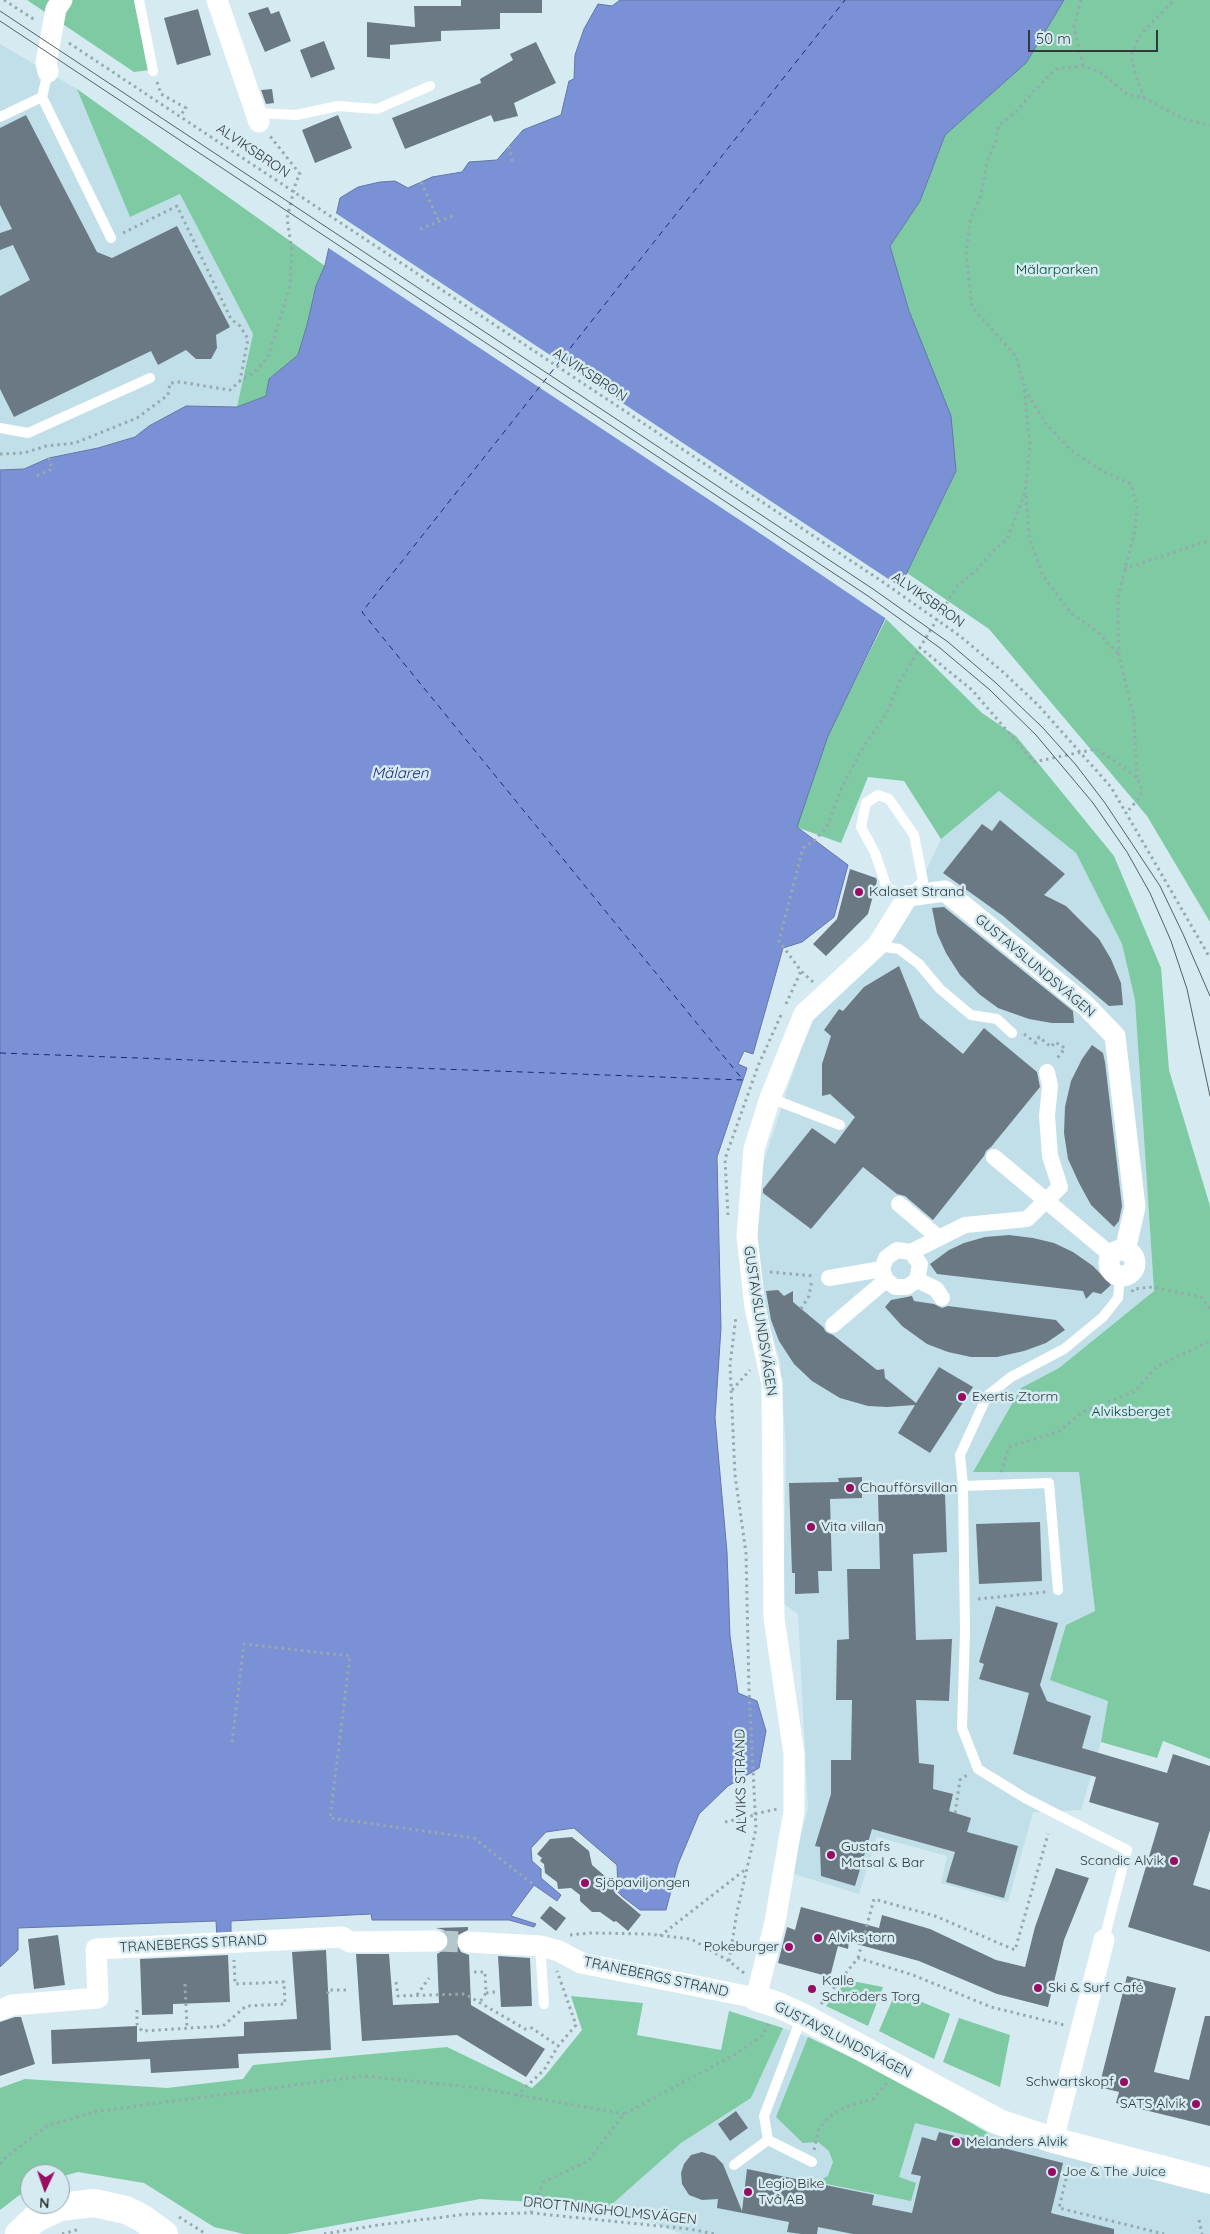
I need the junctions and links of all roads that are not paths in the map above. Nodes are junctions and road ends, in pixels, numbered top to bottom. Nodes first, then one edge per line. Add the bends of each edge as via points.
1 (62, 0) edge
2 (139, 0) edge
3 (217, 0) edge
4 (153, 71) road end
5 (48, 72) joint
6 (430, 86) dead end
7 (42, 96) junction
8 (0, 117) edge
9 (257, 117) joint
10 (111, 238) road end
11 (150, 378) dead end
12 (0, 428) edge
13 (908, 896) junction
14 (878, 946) junction
15 (1015, 1031) road end
16 (1047, 1072) road end
17 (770, 1098) junction
18 (840, 1125) dead end
19 (994, 1157) dead end
20 (1046, 1201) junction
21 (899, 1204) dead end
22 (939, 1238) junction
23 (911, 1252) junction
24 (1118, 1253) junction
25 (884, 1275) junction
26 (821, 1277) road end
27 (917, 1280) junction
28 (1119, 1288) joint
29 (942, 1298) dead end
30 (833, 1325) dead end
31 (963, 1486) junction
32 (1058, 1590) road end
33 (1104, 1940) joint
34 (437, 1942) tunnel mouth
35 (468, 1942) tunnel mouth
36 (550, 1949) junction
37 (765, 1996) junction
38 (544, 2004) dead end
39 (0, 2010) edge
40 (808, 2014) junction
41 (768, 2140) junction
42 (1053, 2140) junction
43 (812, 2162) road end
44 (734, 2165) dead end
45 (1210, 2181) edge
46 (19, 2234) edge
47 (36, 2234) edge
48 (136, 2234) edge
49 (164, 2234) edge

1 - 5 street via 56,9 46,63
2 - 4 lane
3 - 9 street
5 - 7 lane
6 - 9 lane via 377,109 338,106 296,115
7 - 8 lane
7 - 10 lane
11 - 12 lane via 28,433
13 - 13 lane via 886,888 875,853 861,828 866,803 878,795 889,799 914,835 922,881
13 - 14 street, GUSTAVSLUNDSVÄGEN
13 - 24 street, GUSTAVSLUNDSVÄGEN via 945,891 1085,1005 1115,1036 1135,1207
14 - 15 lane via 899,950 919,964 940,989 971,1015 997,1019
14 - 17 street, GUSTAVSLUNDSVÄGEN via 804,1014
16 - 20 street via 1050,1156 1060,1187
17 - 18 lane
17 - 37 street, GUSTAVSLUNDSVÄGEN via 754,1149 747,1236 755,1307 772,1384 774,1618 794,1754 794,1811
19 - 20 street
20 - 22 street via 1027,1219 965,1225
20 - 24 street
21 - 22 street
22 - 23 street
23 - 25 street via 897,1250 886,1258
23 - 27 street via 920,1264
24 - 28 street via 1133,1256 1135,1266
25 - 26 street
25 - 27 street via 895,1287 907,1287
25 - 30 street
27 - 29 street via 936,1290
28 - 31 lane via 1103,1317 1064,1349 1011,1377 987,1396 960,1455
31 - 32 lane via 1048,1483
31 - 33 lane via 962,1728 978,1768 1025,1798 1127,1850
33 - 42 street
34 - 39 street, TRANEBERGS STRAND via 350,1942 342,1937 96,1949 98,1998 12,2005
35 - 36 street, TRANEBERGS STRAND
36 - 37 street, TRANEBERGS STRAND via 581,1963
36 - 38 lane
37 - 40 street, GUSTAVSLUNDSVÄGEN
40 - 41 lane via 764,2116
40 - 42 street, GUSTAVSLUNDSVÄGEN via 999,2122
41 - 43 lane
41 - 44 lane
42 - 45 street, GUSTAVSLUNDSVÄGEN
46 - 49 main road via 35,2219 60,2207 94,2203 126,2210
47 - 48 main road via 65,2217 84,2216 121,2221

